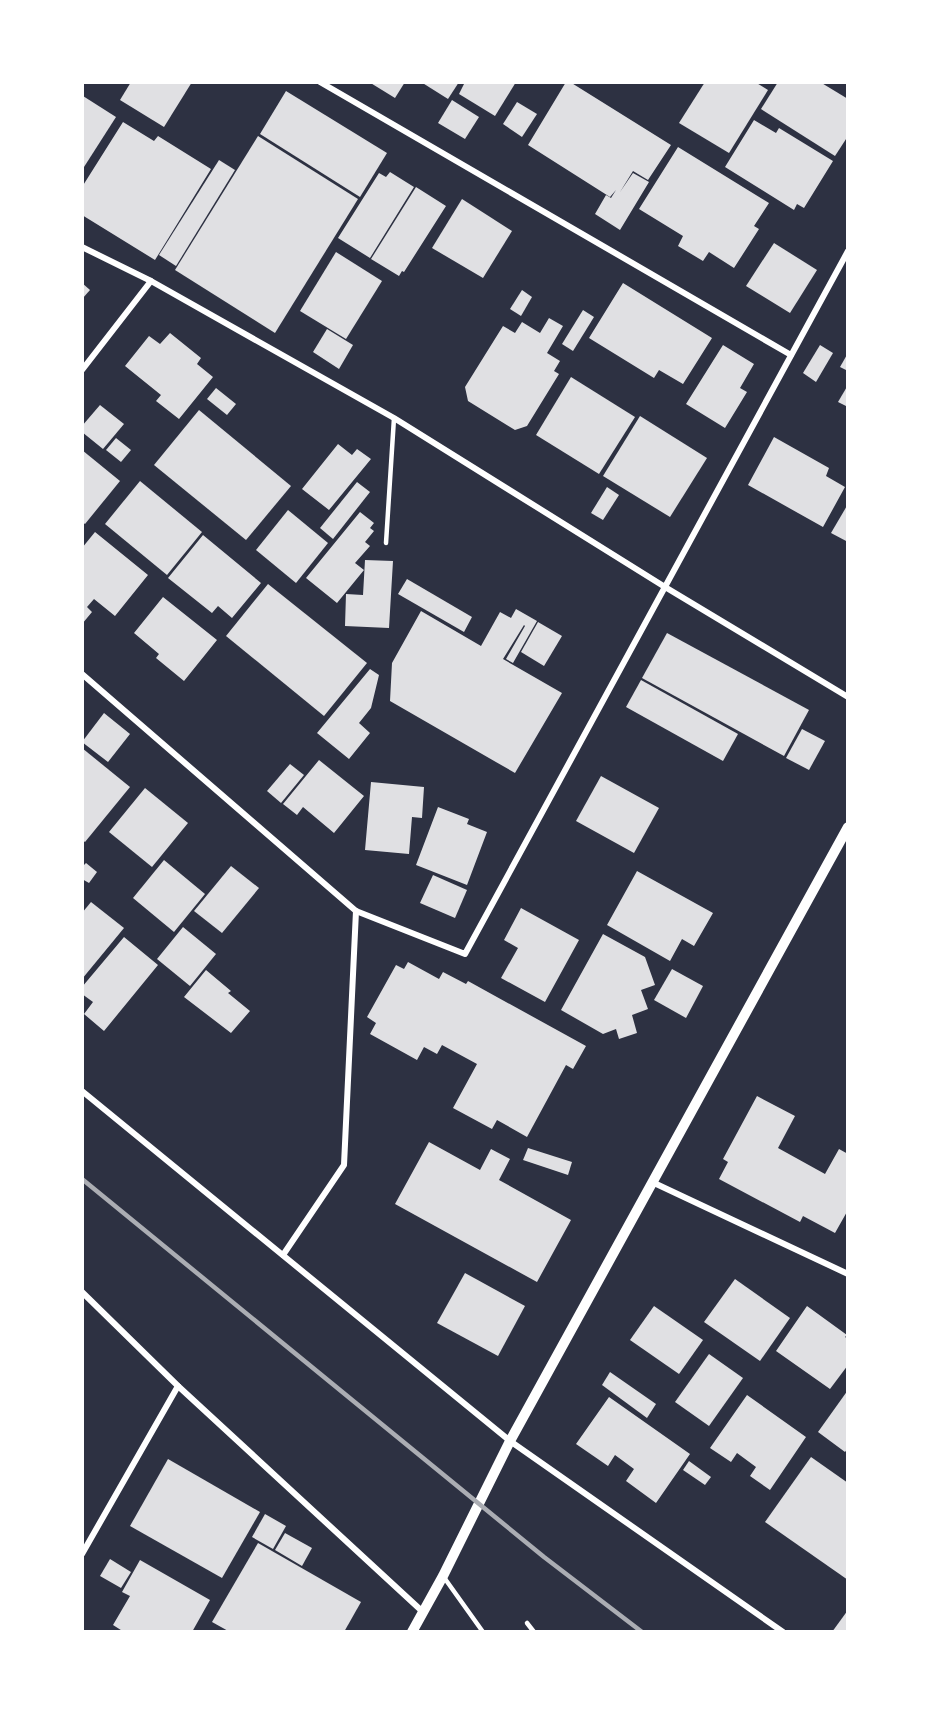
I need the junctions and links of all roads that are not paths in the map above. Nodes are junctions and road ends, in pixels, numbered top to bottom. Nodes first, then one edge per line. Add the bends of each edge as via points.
1 (320, 82) edge
2 (82, 247) edge
3 (848, 251) edge
4 (151, 280) junction
5 (791, 355) junction
6 (82, 370) edge
7 (393, 418) junction
8 (386, 543) dead end
9 (665, 587) junction
10 (82, 674) edge
11 (848, 697) edge
12 (848, 827) edge
13 (356, 911) junction
14 (82, 1091) edge
15 (652, 1182) junction
16 (283, 1255) junction
17 (848, 1274) edge
18 (82, 1292) edge
19 (178, 1386) junction
20 (510, 1441) junction
21 (82, 1554) edge
22 (443, 1576) junction
23 (423, 1612) junction
24 (527, 1623) dead end
25 (412, 1632) edge
26 (483, 1632) edge
27 (534, 1632) edge
28 (783, 1632) edge

1 - 5 street
2 - 4 street
3 - 5 street
4 - 6 street
4 - 7 street
5 - 9 street
7 - 8 lane
7 - 9 street
9 - 11 street
9 - 13 street via 465,954
10 - 13 street
12 - 15 street
13 - 16 street via 344,1165
14 - 16 street
15 - 17 street
15 - 20 street
16 - 20 street
18 - 19 street
19 - 21 street
19 - 23 street
20 - 22 street
20 - 28 street
22 - 23 street
22 - 26 lane
23 - 25 street
24 - 27 lane

